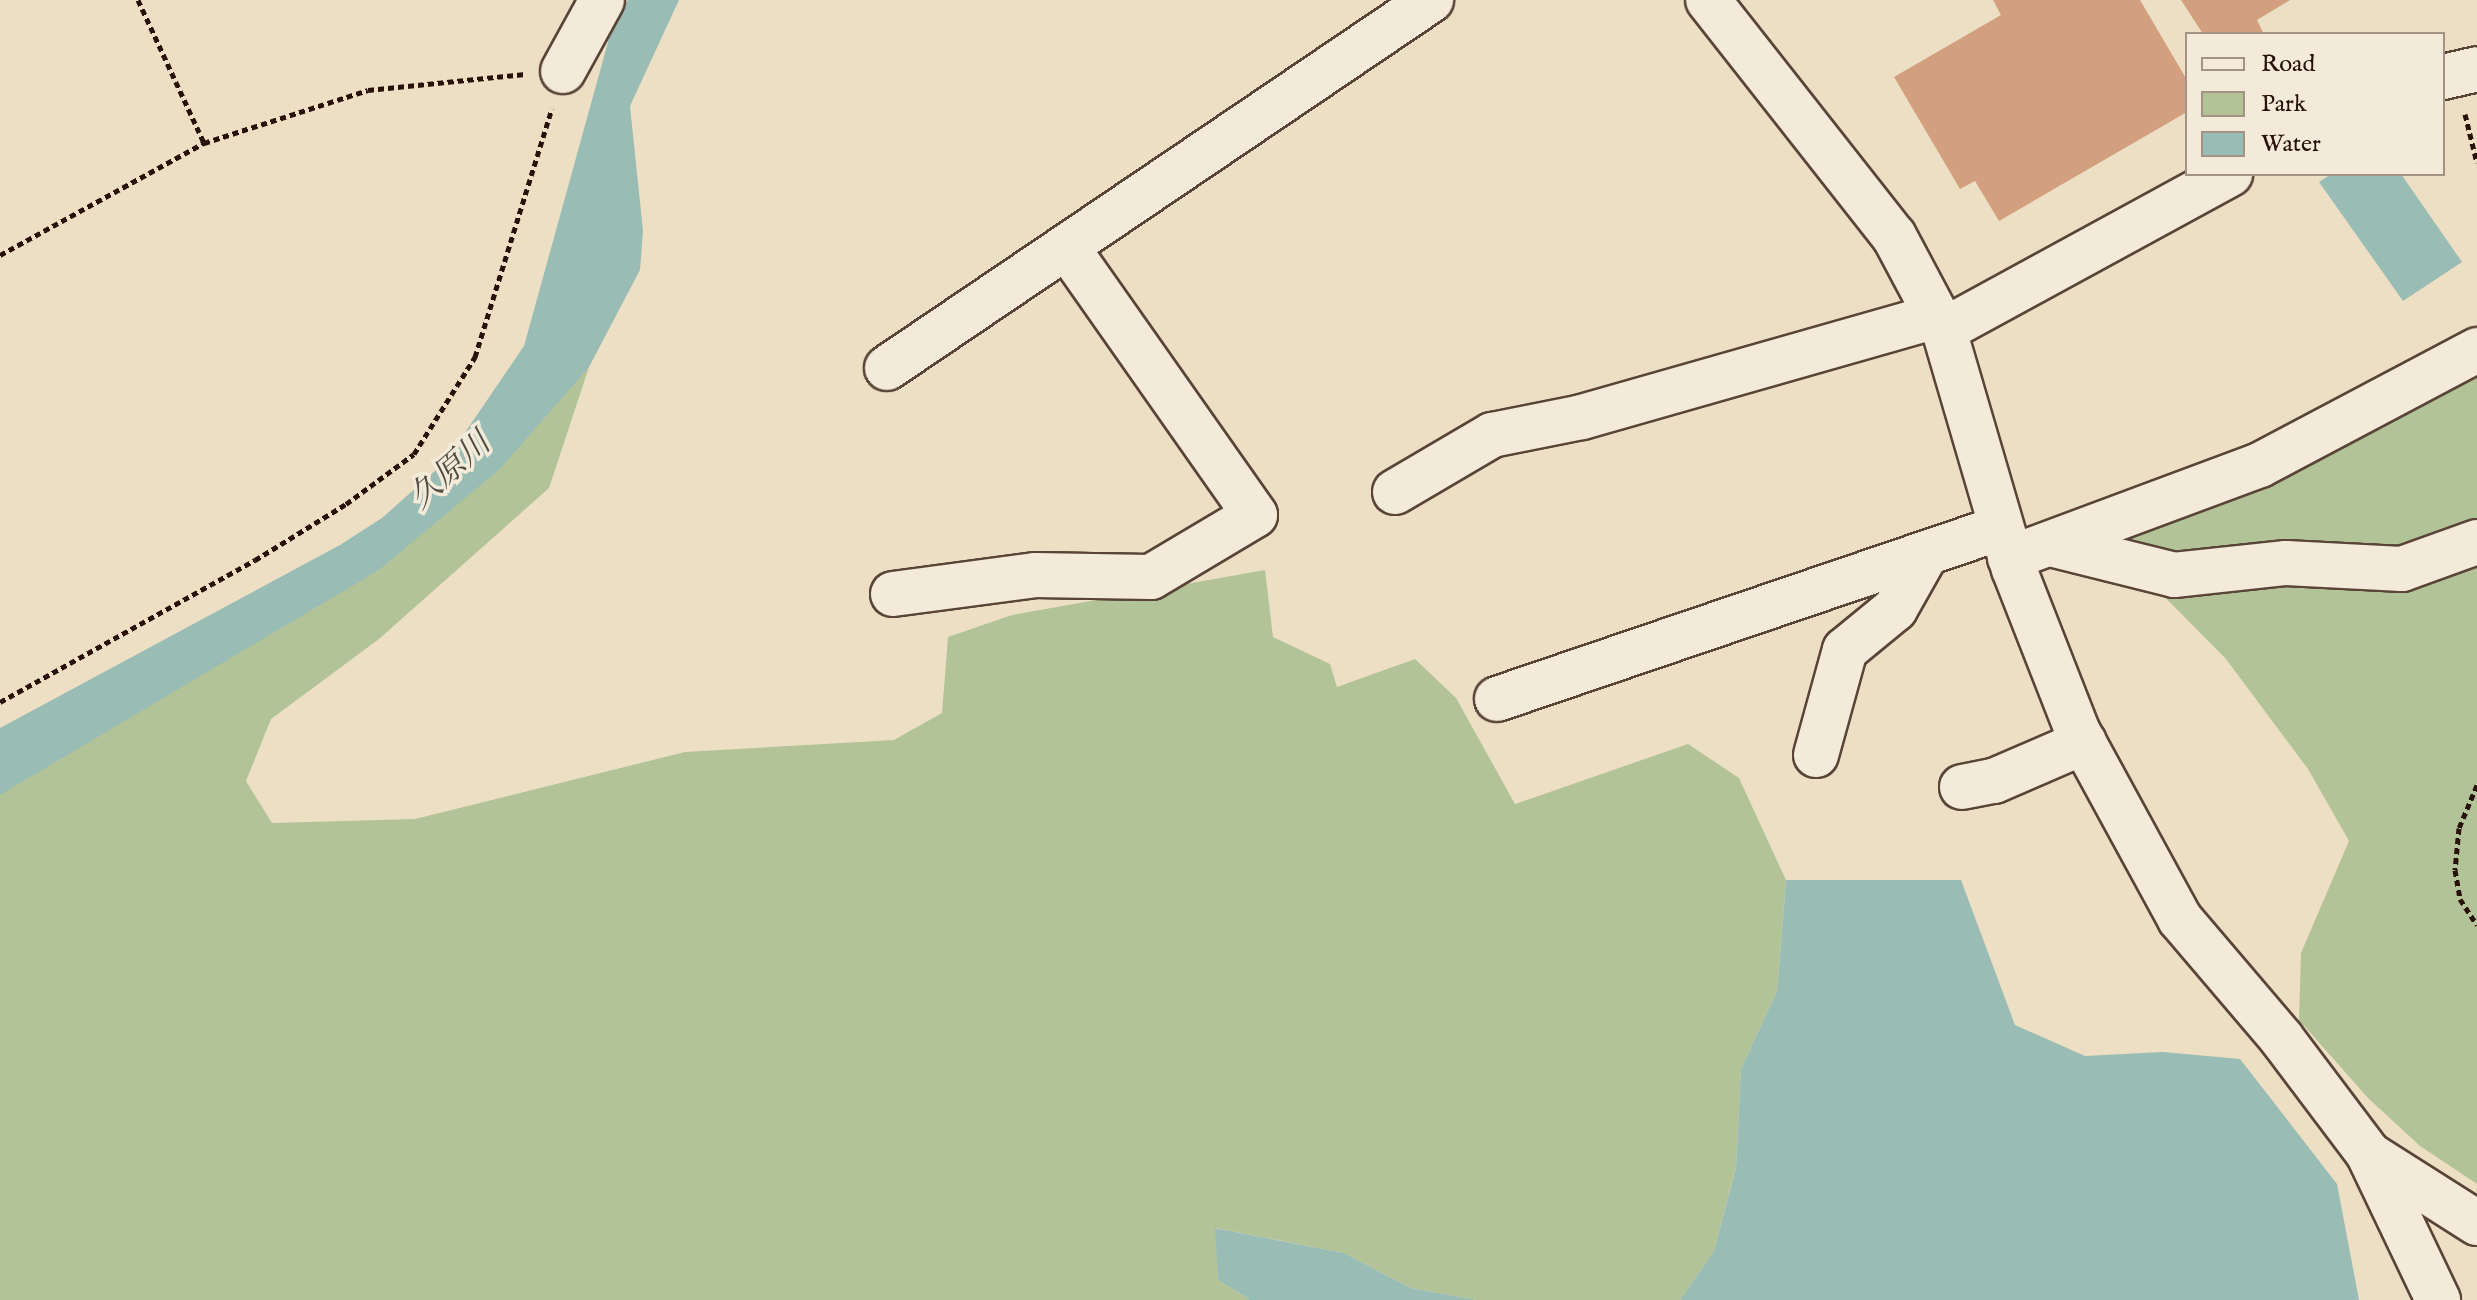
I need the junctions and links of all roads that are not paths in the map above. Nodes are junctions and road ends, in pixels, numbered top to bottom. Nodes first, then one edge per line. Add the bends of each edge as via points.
1 (602, 0) edge
2 (1431, 0) edge
3 (1708, 0) edge
4 (563, 71) road end
5 (2226, 176) edge
6 (1068, 249) junction
7 (1941, 323) junction
8 (2477, 350) edge
9 (887, 368) dead end
10 (1395, 492) dead end
11 (2477, 542) edge
12 (2005, 543) junction
13 (2050, 544) junction
14 (1926, 554) junction
15 (893, 594) dead end
16 (1497, 699) dead end
17 (2084, 742) junction
18 (1816, 755) dead end
19 (1962, 787) dead end
20 (2368, 1153) junction
21 (2477, 1223) edge
22 (2438, 1300) edge

1 - 4 street
2 - 6 street
3 - 7 street via 1894,236
5 - 7 street
6 - 9 street
6 - 15 street via 1255,515 1151,577 1035,575
7 - 10 street via 1582,417 1492,435
7 - 12 street
8 - 13 street via 2260,465
11 - 13 street via 2402,569 2286,563 2174,575
12 - 13 street
12 - 14 street
12 - 17 street
14 - 16 street
14 - 18 street via 1895,609 1845,650
17 - 19 street via 1994,781
17 - 20 street via 2180,919 2282,1039
20 - 21 street
20 - 22 street

